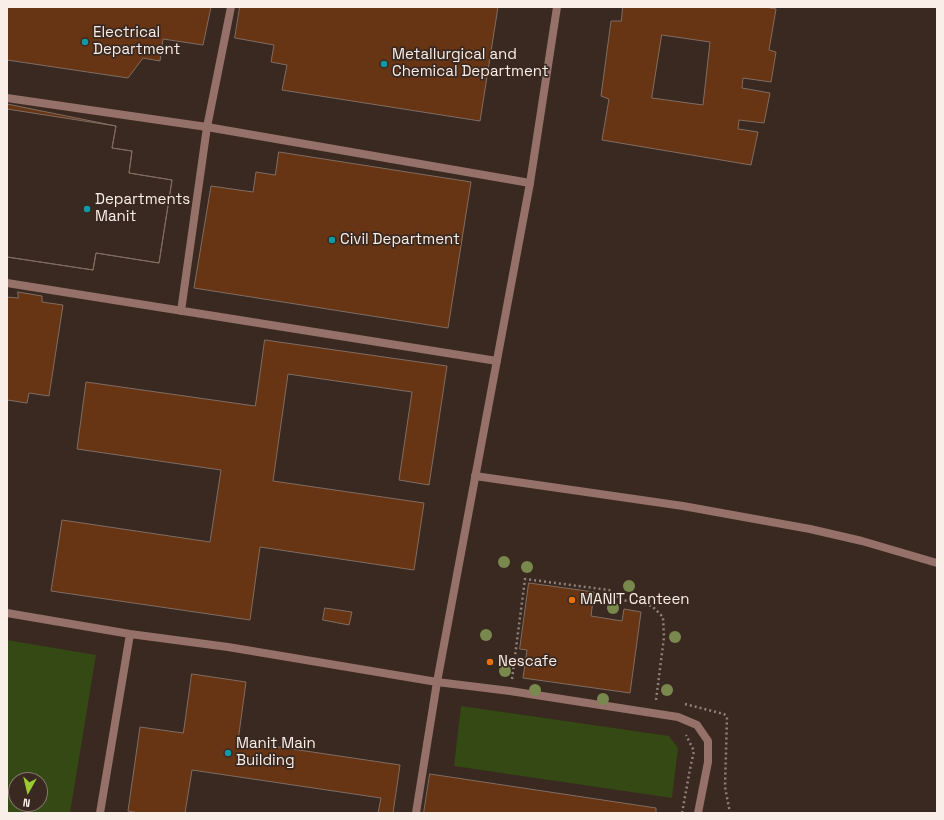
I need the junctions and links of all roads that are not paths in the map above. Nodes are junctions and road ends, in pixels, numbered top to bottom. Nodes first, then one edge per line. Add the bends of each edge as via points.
1 (231, 7) edge
2 (557, 7) edge
3 (7, 98) edge
4 (207, 127) junction
5 (530, 183) junction
6 (7, 283) edge
7 (181, 311) junction
8 (497, 361) junction
9 (475, 476) junction
10 (937, 564) edge
11 (7, 613) edge
12 (130, 634) junction
13 (437, 682) junction
14 (100, 813) edge
15 (416, 813) edge
16 (698, 813) edge

1 - 4 street
2 - 5 street
3 - 4 street
4 - 5 street
4 - 7 street
5 - 8 street
6 - 7 street
7 - 8 street
8 - 9 street
9 - 10 street via 683,506 810,529 862,541
9 - 13 street
11 - 12 street
12 - 13 street via 228,647
12 - 14 street
13 - 15 street
13 - 16 street via 655,713 678,717 697,725 708,741 708,762

